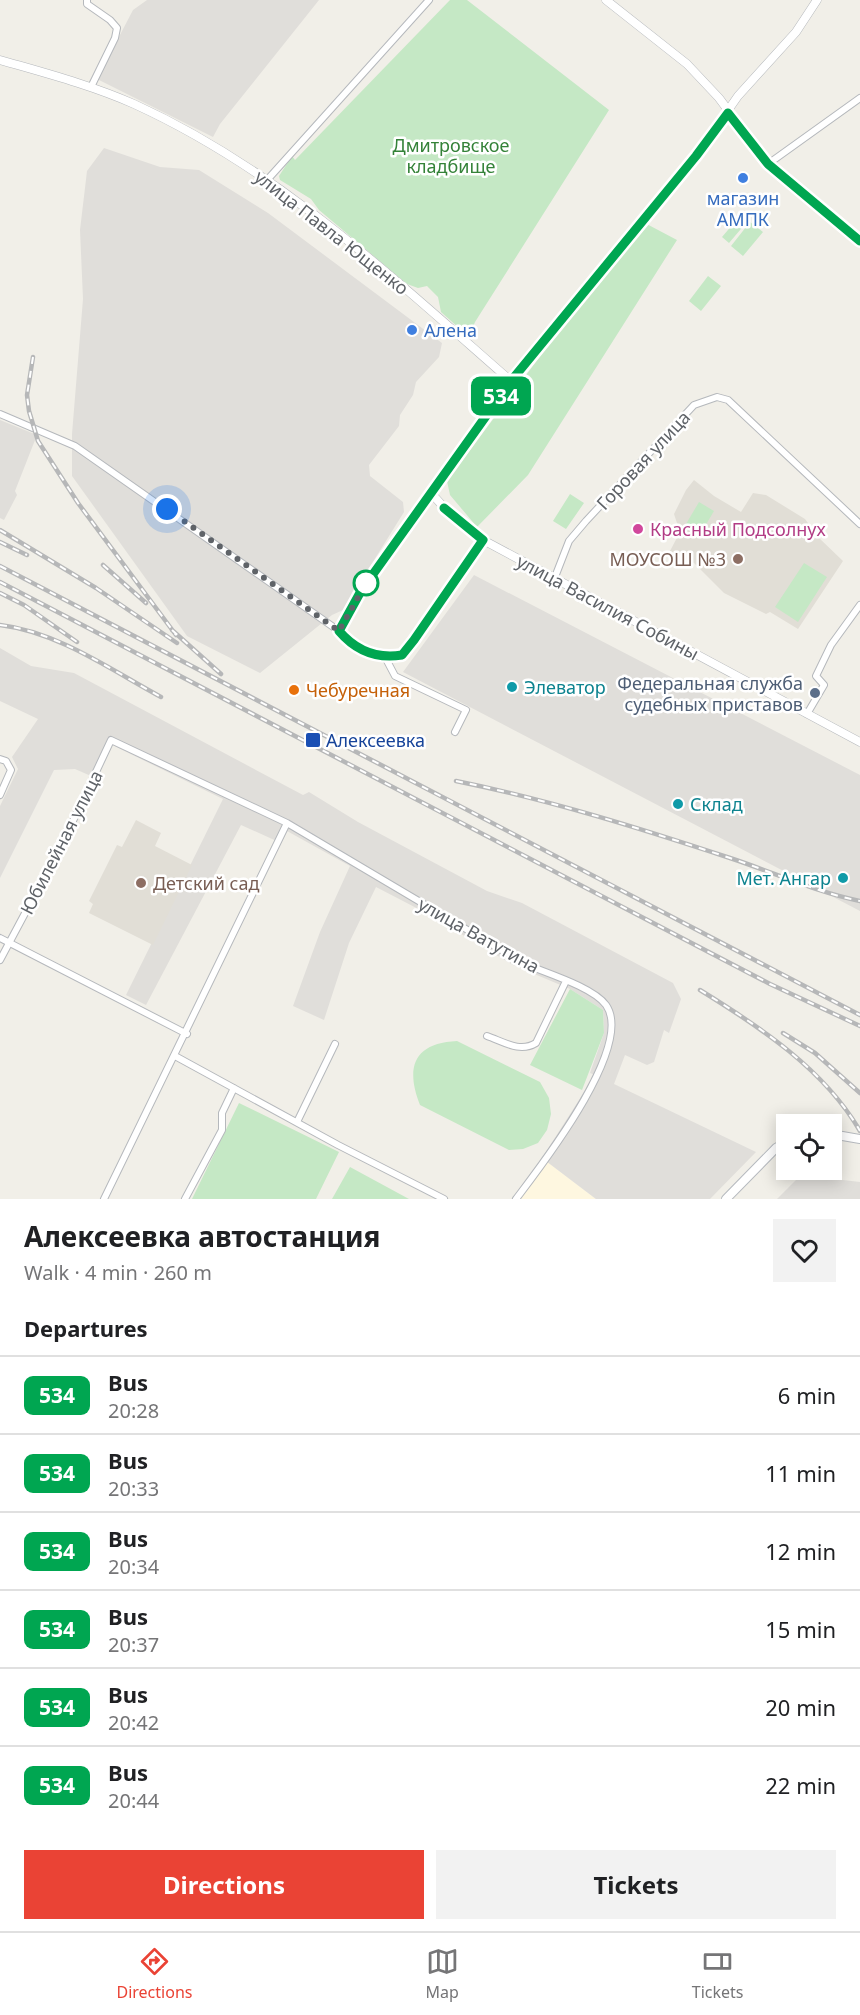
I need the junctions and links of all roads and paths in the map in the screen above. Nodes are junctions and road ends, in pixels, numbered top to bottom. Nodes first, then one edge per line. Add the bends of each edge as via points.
1 (87, 0) edge
2 (429, 0) edge
3 (606, 0) edge
4 (817, 0) edge
5 (0, 60) edge
6 (91, 87) junction
7 (860, 98) edge
8 (728, 113) junction
9 (768, 164) junction
10 (268, 179) junction
11 (860, 241) edge
12 (511, 381) junction
13 (0, 414) edge
14 (431, 493) junction
15 (860, 524) edge
16 (483, 540) junction
17 (555, 578) junction
18 (860, 605) edge
19 (339, 631) junction
20 (385, 657) junction
21 (807, 714) junction
22 (455, 732) dead end
23 (111, 740) joint
24 (860, 742) edge
25 (0, 759) edge
26 (0, 795) edge
27 (287, 823) junction
28 (0, 938) edge
29 (9, 942) junction
30 (0, 960) edge
31 (566, 981) junction
32 (187, 1034) junction
33 (488, 1036) dead end
34 (335, 1044) dead end
35 (175, 1056) junction
36 (234, 1088) junction
37 (297, 1122) junction
38 (842, 1136) edge
39 (860, 1139) edge
40 (776, 1148) edge
41 (104, 1199) edge
42 (185, 1199) edge
43 (444, 1199) edge
44 (516, 1199) edge
45 (726, 1199) edge

1 - 6 street via 117,28
2 - 10 street
3 - 8 street via 687,64
4 - 8 street via 796,32 738,96
5 - 6 street, улица Павла Ющенко
6 - 10 street, улица Павла Ющенко via 143,109
7 - 9 street
8 - 9 street
8 - 12 street
9 - 11 street
10 - 12 street, улица Павла Ющенко via 337,231
12 - 14 street
13 - 19 street via 75,446
14 - 16 street, улица Василия Собины
14 - 19 street via 361,591
15 - 17 street, Горовая улица via 728,400 717,397 694,405 586,521 569,541
16 - 17 street, улица Василия Собины
16 - 20 street via 402,655
17 - 21 street, улица Василия Собины
18 - 21 street via 821,665 816,676 824,685
19 - 20 street via 364,651
20 - 22 street via 395,676 466,710
21 - 24 street, улица Василия Собины
23 - 27 street, улица Ватутина
23 - 29 street, Юбилейная улица via 63,842
25 - 26 street via 11,770
27 - 31 street, улица Ватутина via 525,964
27 - 32 street
28 - 29 street
29 - 30 street, Юбилейная улица
29 - 32 street
31 - 33 street via 536,1042 529,1047 519,1048
31 - 44 street, улица Ватутина via 608,1007 612,1032 594,1085 546,1161
32 - 35 street
34 - 37 street
35 - 36 street
35 - 41 street
36 - 37 street
36 - 42 street via 222,1113 222,1130
37 - 43 street
38 - 39 main road
40 - 45 main road

